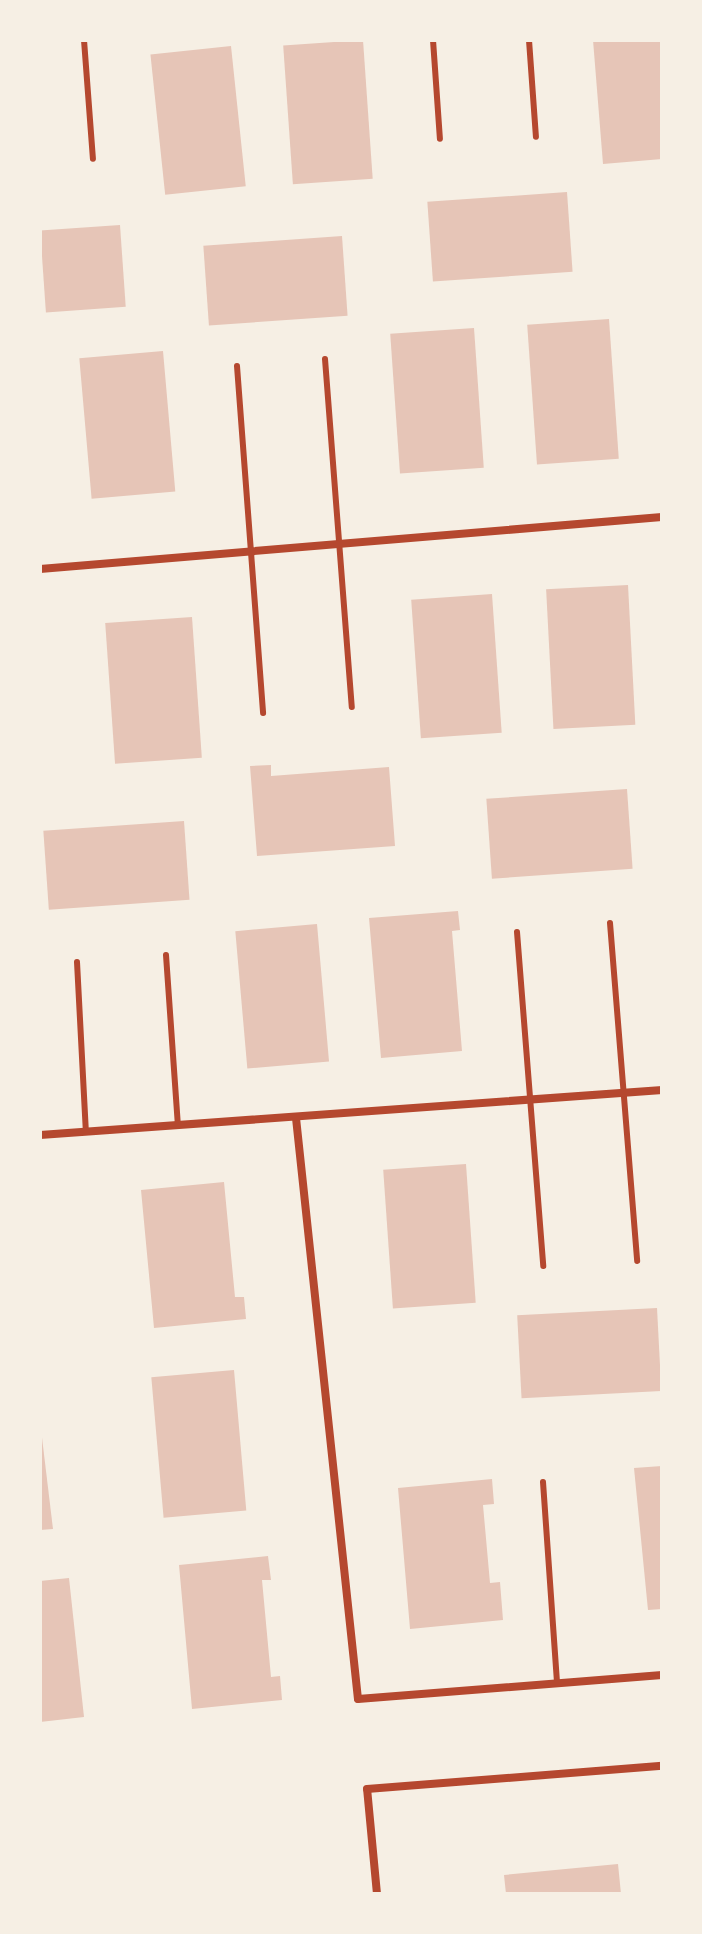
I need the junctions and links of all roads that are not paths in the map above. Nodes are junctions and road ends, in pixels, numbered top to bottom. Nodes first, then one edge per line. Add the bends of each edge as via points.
1 (84, 40) edge
2 (433, 40) edge
3 (529, 40) edge
4 (536, 137) dead end
5 (440, 139) dead end
6 (93, 159) dead end
7 (325, 359) dead end
8 (237, 366) dead end
9 (662, 517) edge
10 (339, 544) junction
11 (251, 551) junction
12 (40, 569) edge
13 (352, 707) dead end
14 (263, 713) dead end
15 (610, 923) dead end
16 (517, 932) dead end
17 (166, 955) dead end
18 (77, 962) dead end
19 (662, 1090) edge
20 (624, 1093) junction
21 (530, 1100) junction
22 (296, 1118) junction
23 (178, 1126) junction
24 (86, 1132) junction
25 (40, 1135) edge
26 (637, 1261) dead end
27 (543, 1266) dead end
28 (543, 1482) dead end
29 (662, 1675) edge
30 (557, 1683) junction
31 (662, 1766) edge
32 (377, 1894) edge

1 - 6 lane
2 - 5 lane
3 - 4 lane
7 - 10 lane
8 - 11 lane
9 - 10 street
10 - 11 street
10 - 13 lane
11 - 12 street
11 - 14 lane
15 - 20 lane
16 - 21 lane
17 - 23 lane
18 - 24 lane
19 - 20 street
20 - 21 street
20 - 26 lane
21 - 22 street
21 - 27 lane
22 - 23 street
22 - 30 street via 358,1699
23 - 24 street
24 - 25 street
28 - 30 lane
29 - 30 street
31 - 32 street via 367,1789

